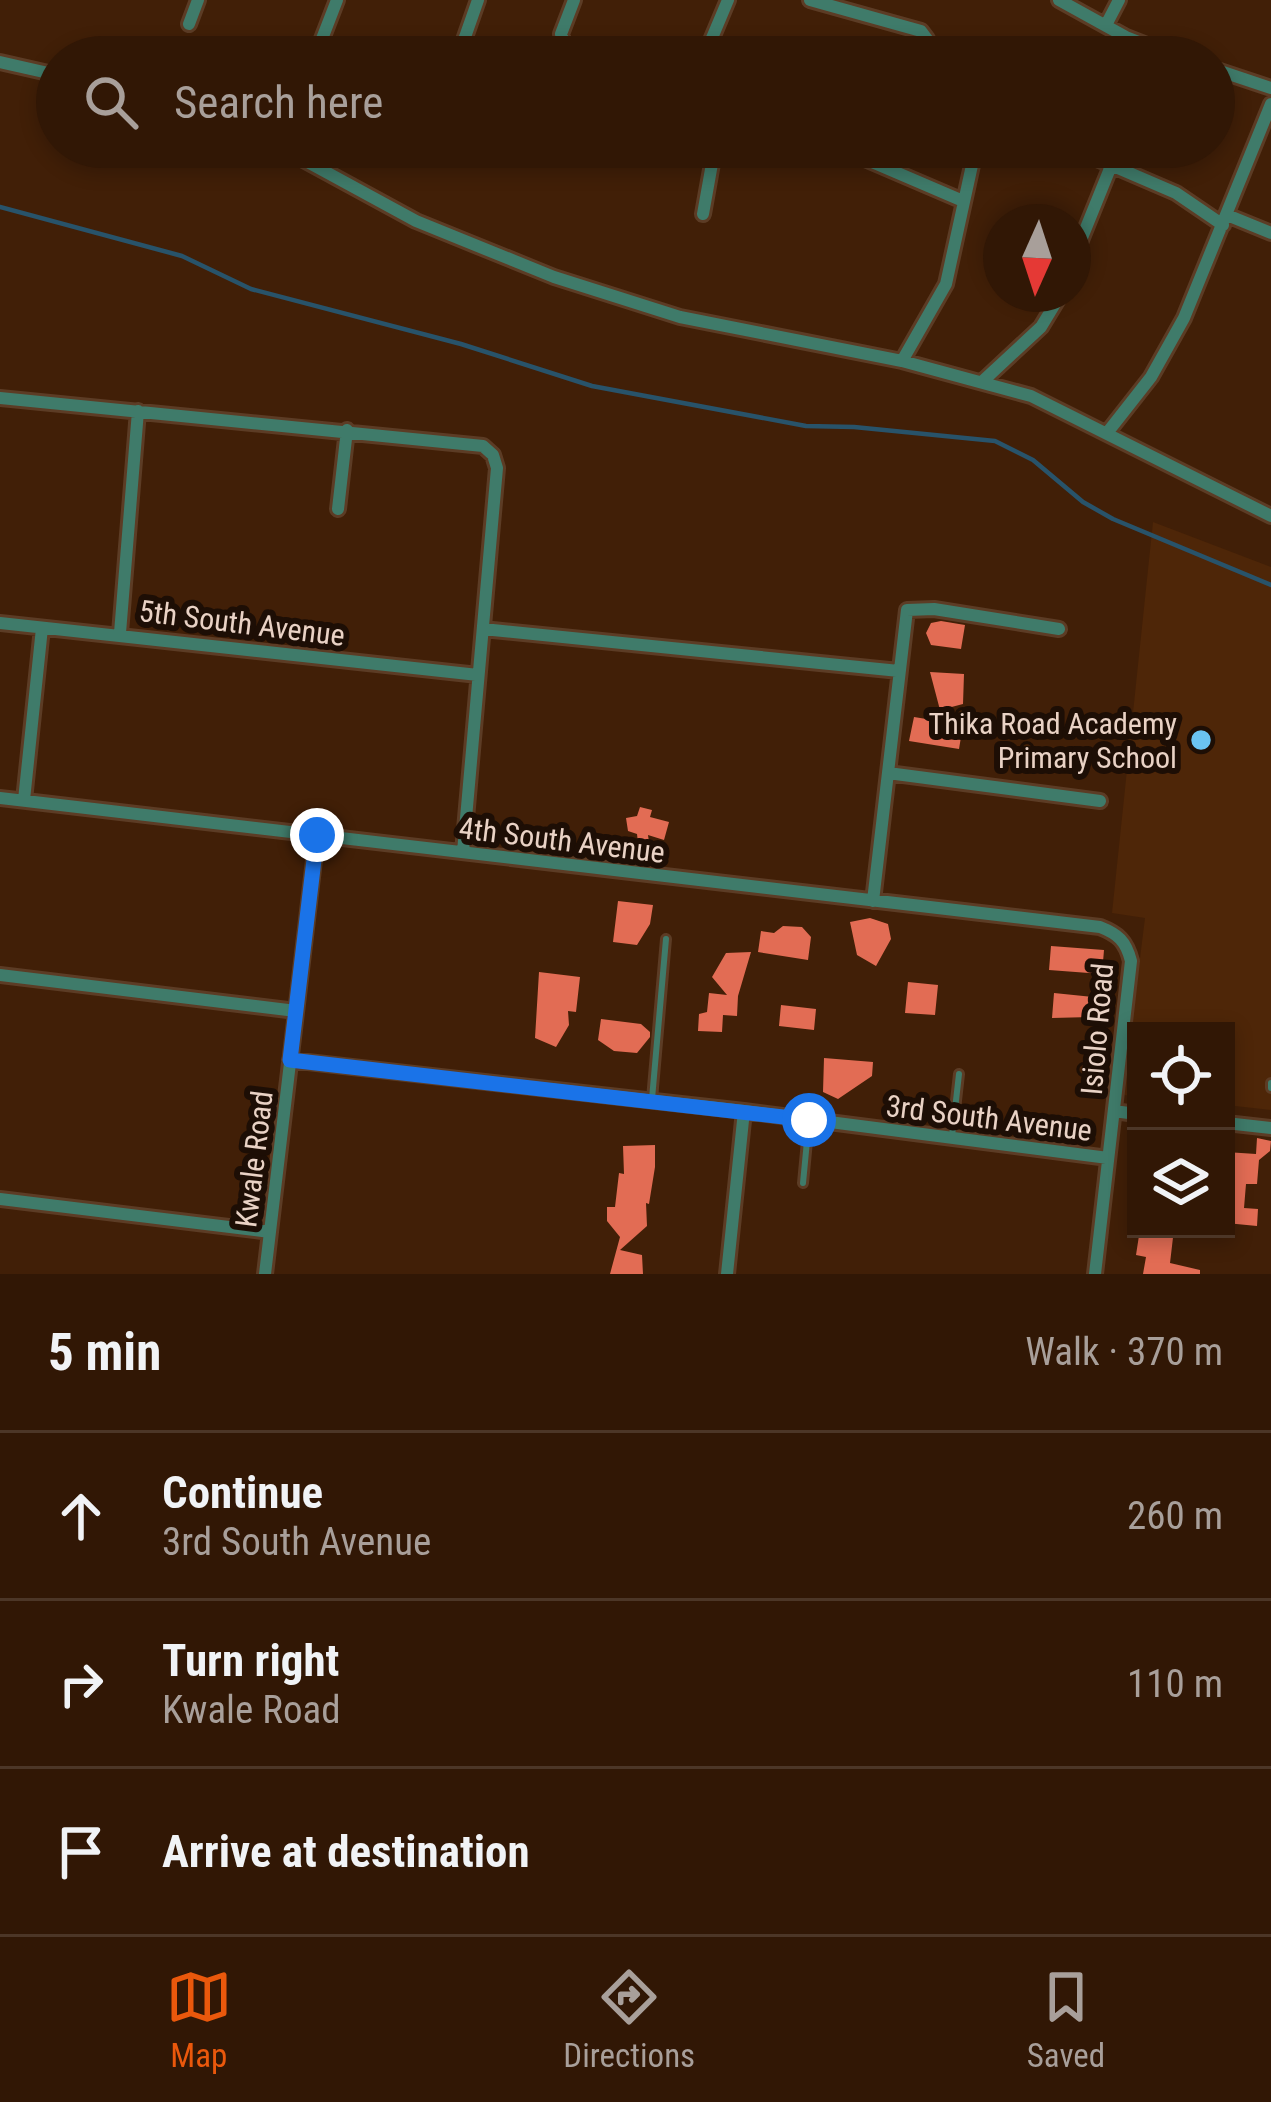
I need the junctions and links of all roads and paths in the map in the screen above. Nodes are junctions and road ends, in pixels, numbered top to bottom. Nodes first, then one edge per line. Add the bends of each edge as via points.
1 (198, 0) edge
2 (337, 0) edge
3 (478, 0) edge
4 (574, 0) edge
5 (728, 0) edge
6 (810, 0) edge
7 (1059, 0) edge
8 (1119, 0) edge
9 (189, 24) dead end
10 (1106, 25) junction
11 (323, 36) edge
12 (465, 36) edge
13 (562, 36) edge
14 (713, 36) edge
15 (925, 36) edge
16 (1130, 36) edge
17 (0, 62) edge
18 (36, 70) edge
19 (1235, 76) edge
20 (1271, 88) edge
21 (1271, 104) edge
22 (319, 168) edge
23 (711, 168) edge
24 (885, 168) edge
25 (971, 168) edge
26 (1111, 168) edge
27 (1117, 168) edge
28 (963, 201) junction
29 (703, 214) dead end
30 (1091, 217) edge
31 (1225, 220) junction
32 (1271, 233) edge
33 (1053, 312) edge
34 (902, 361) junction
35 (984, 380) junction
36 (0, 398) edge
37 (138, 411) junction
38 (345, 430) junction
39 (1107, 433) junction
40 (338, 509) dead end
41 (1271, 517) edge
42 (0, 622) edge
43 (42, 628) junction
44 (483, 629) junction
45 (1058, 629) dead end
46 (120, 633) junction
47 (899, 671) junction
48 (478, 675) junction
49 (888, 773) junction
50 (0, 798) edge
51 (24, 800) junction
52 (1100, 802) dead end
53 (317, 835) junction
54 (463, 852) junction
55 (873, 901) junction
56 (1118, 934) joint
57 (666, 940) dead end
58 (0, 975) edge
59 (296, 1011) junction
60 (290, 1060) junction
61 (959, 1074) dead end
62 (652, 1102) junction
63 (744, 1111) junction
64 (1114, 1111) junction
65 (1127, 1113) edge
66 (809, 1120) junction
67 (1235, 1125) edge
68 (1271, 1128) edge
69 (952, 1136) junction
70 (1108, 1158) junction
71 (803, 1183) dead end
72 (0, 1199) edge
73 (270, 1232) junction
74 (265, 1274) edge
75 (727, 1274) edge
76 (1095, 1274) edge

1 - 9 street
2 - 11 street
3 - 12 street
4 - 13 street
5 - 14 street
6 - 15 street
7 - 10 street
8 - 10 street
10 - 16 street
17 - 18 street
19 - 20 street
21 - 31 street
22 - 34 street via 416,221 554,277 680,317
23 - 29 street
24 - 28 street
25 - 28 street
26 - 30 street
27 - 31 street
28 - 34 street via 946,284
31 - 32 street
31 - 39 street via 1173,338
33 - 35 street
34 - 35 street
35 - 39 street
36 - 37 street
37 - 38 street
37 - 46 street
38 - 40 street
38 - 44 street via 483,446 493,455
39 - 41 street
42 - 43 street, 5th South Avenue
43 - 46 street, 5th South Avenue
43 - 51 street
44 - 47 street
44 - 48 street
45 - 47 street via 907,610
46 - 48 street, 5th South Avenue
47 - 49 street
48 - 54 street
49 - 52 street
49 - 55 street
50 - 51 street, 4th South Avenue
51 - 53 street, 4th South Avenue
53 - 54 street, 4th South Avenue
53 - 59 street, Kwale Road
54 - 55 street, 4th South Avenue
55 - 56 street, 4th South Avenue
56 - 64 street, Isiolo Road via 1131,961
57 - 62 lane
58 - 59 street
59 - 60 street, Kwale Road
60 - 62 street, 3rd South Avenue
60 - 73 street, Kwale Road
61 - 69 lane
62 - 63 street, 3rd South Avenue
63 - 66 street, 3rd South Avenue
63 - 75 street
64 - 65 street, 3rd South Avenue
64 - 70 street, Isiolo Road
66 - 69 street, 3rd South Avenue
66 - 71 lane
67 - 68 street
69 - 70 street, 3rd South Avenue
70 - 76 street, Isiolo Road
72 - 73 street
73 - 74 street, Kwale Road

